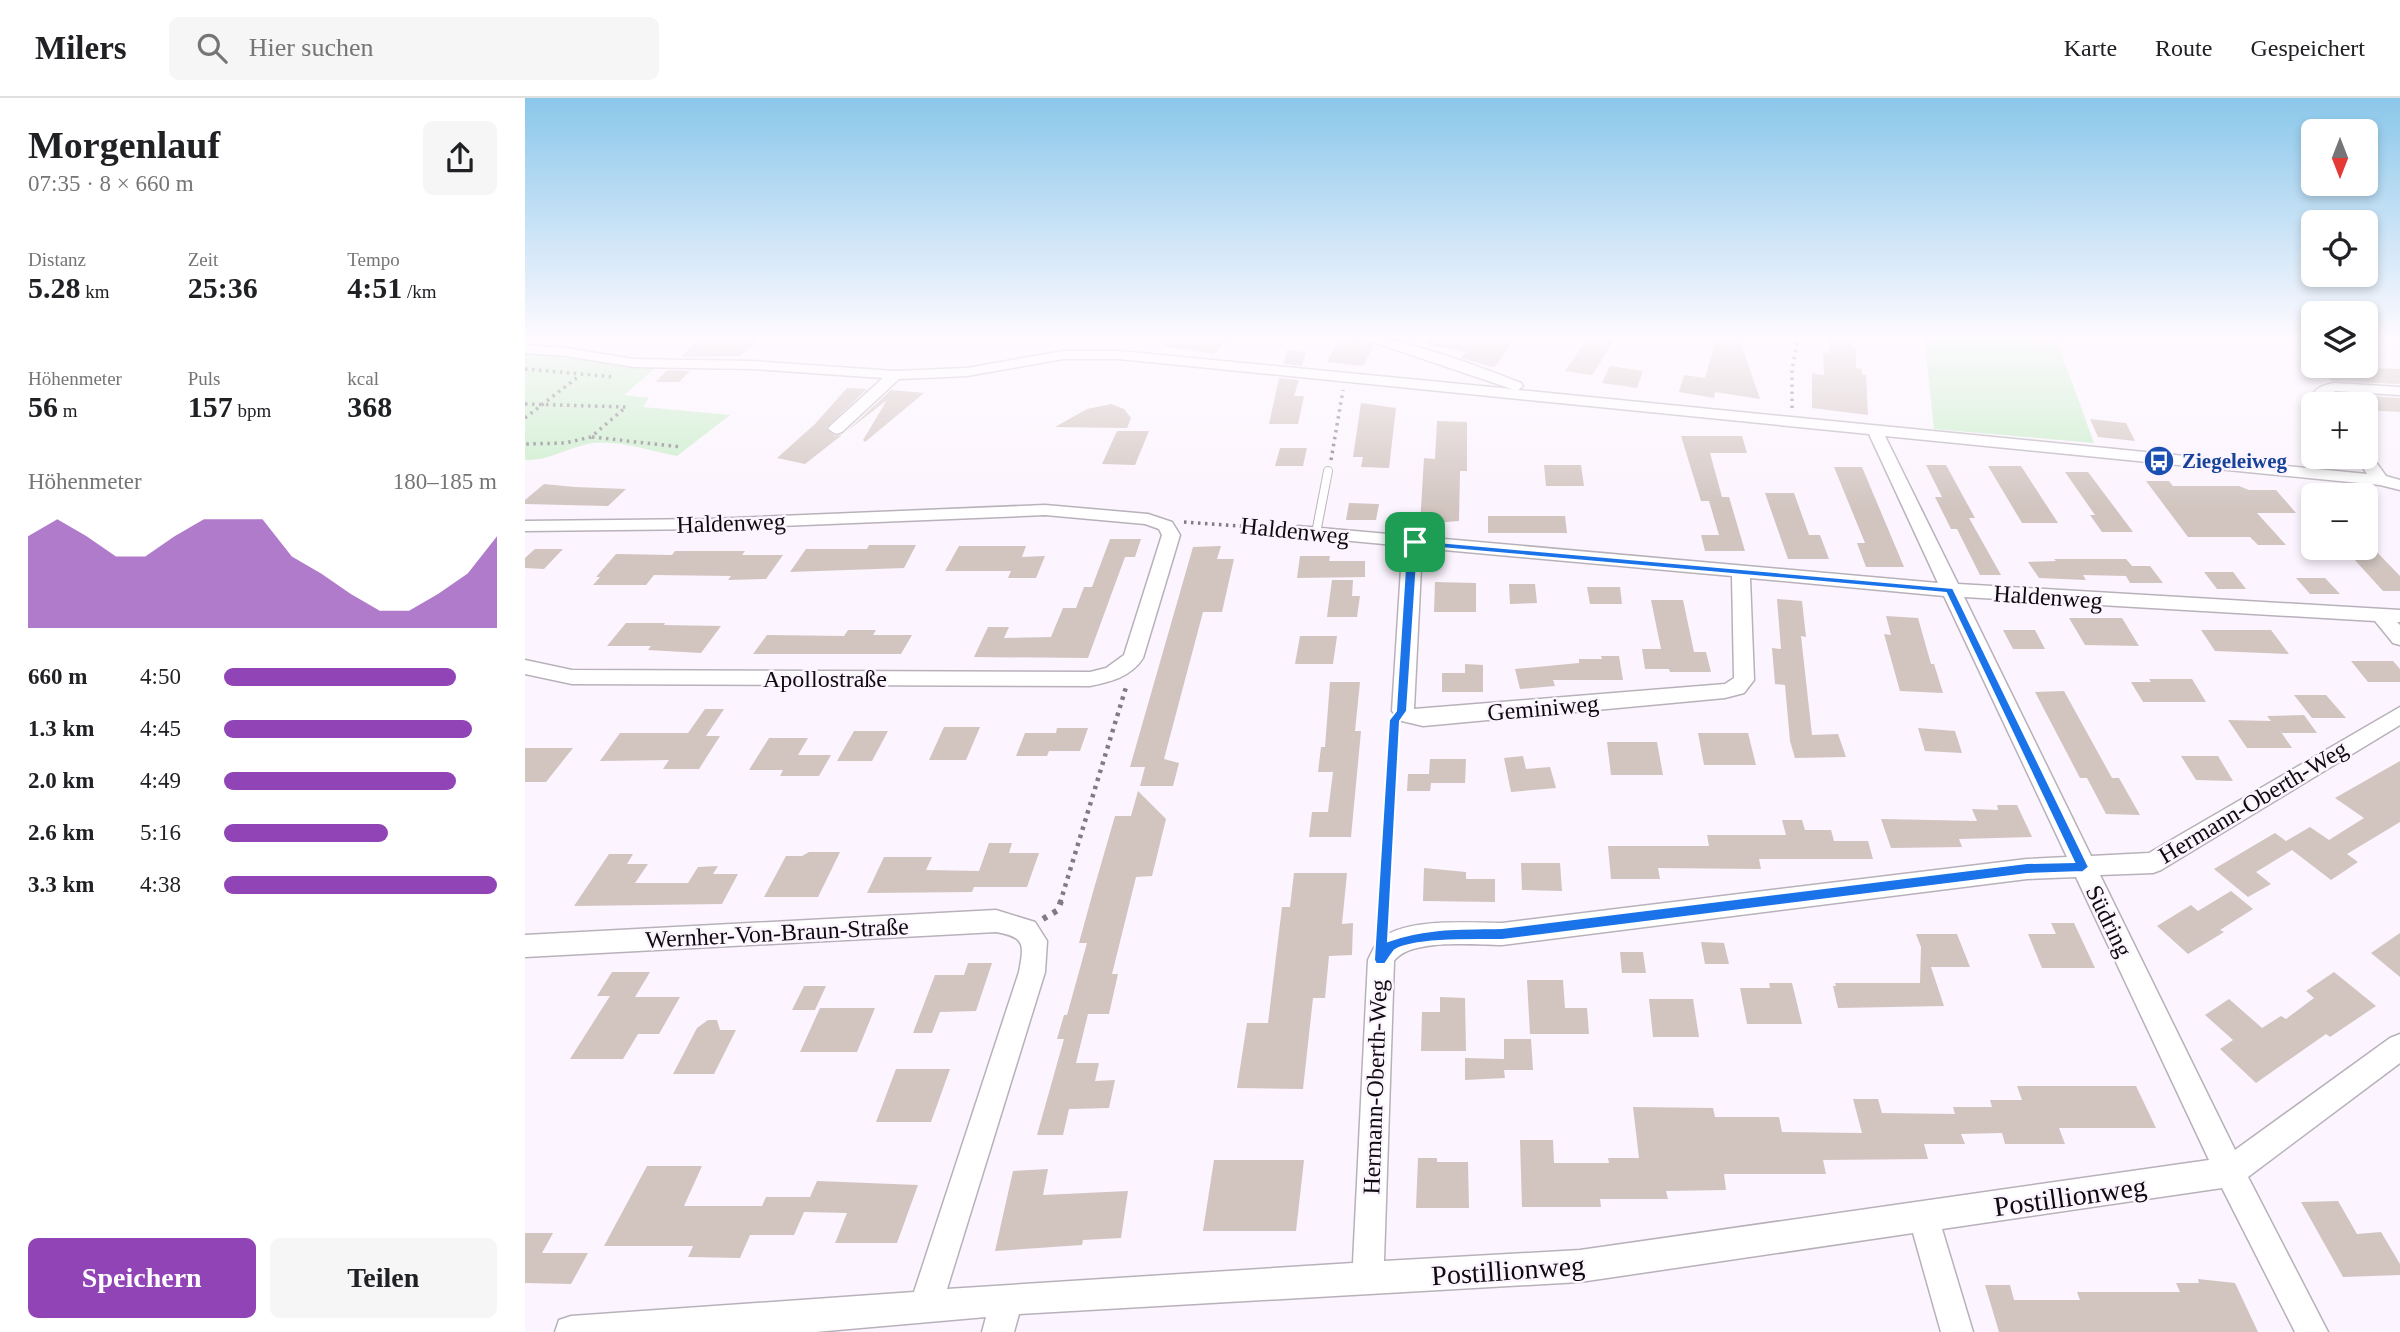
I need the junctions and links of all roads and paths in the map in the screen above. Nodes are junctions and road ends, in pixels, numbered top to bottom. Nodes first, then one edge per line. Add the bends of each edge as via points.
1 (556, 394) edge
2 (875, 394) edge
3 (1343, 394) edge
4 (1519, 394) edge
5 (1523, 394) joint
6 (1793, 394) edge
7 (525, 404) edge
8 (542, 405) junction
9 (525, 418) edge
10 (1792, 422) junction
11 (836, 429) dead end
12 (1875, 430) junction
13 (591, 437) junction
14 (525, 444) edge
15 (682, 447) dead end
16 (2372, 469) edge
17 (1328, 471) joint
18 (2380, 480) junction
19 (2400, 485) edge
20 (1166, 526) junction
21 (526, 528) edge
22 (1307, 532) junction
23 (1415, 542) junction
24 (1741, 573) junction
25 (1949, 590) junction
26 (2391, 616) edge
27 (2400, 638) edge
28 (525, 667) edge
29 (1124, 667) junction
30 (1402, 711) junction
31 (2400, 715) edge
32 (2083, 867) junction
33 (1028, 929) junction
34 (525, 946) edge
35 (1381, 960) junction
36 (2400, 1047) edge
37 (2230, 1172) junction
38 (1924, 1218) junction
39 (1368, 1279) junction
40 (1007, 1299) junction
41 (926, 1305) junction
42 (572, 1332) edge
43 (998, 1332) edge
44 (1957, 1332) edge
45 (2312, 1332) edge

1 - 8 path
2 - 11 street
3 - 17 path
4 - 5 street
5 - 10 street
6 - 10 path
7 - 8 path
8 - 9 path
8 - 13 path via 626,407
10 - 12 street
12 - 18 street
12 - 25 street, Südring
13 - 14 path
13 - 15 path
16 - 18 street
17 - 22 lane
18 - 19 street
20 - 21 street, Haldenweg via 1148,519 1045,510
20 - 22 path, Haldenweg via 1188,521
20 - 29 street via 1170,541 1133,657
22 - 23 street, Haldenweg
23 - 24 street, Haldenweg
23 - 30 street
24 - 25 street, Haldenweg
24 - 30 street, Geminiweg via 1744,680 1737,688 1423,718
25 - 26 street, Haldenweg
25 - 32 street, Südring
26 - 27 street
28 - 29 street, Apollostraße via 572,677 716,679 1090,679
29 - 33 path via 1127,685 1058,910
30 - 35 path via 1395,720
31 - 32 street, Hermann-Oberth-Weg via 2153,863
32 - 35 street, Hermann-Oberth-Weg via 2027,869 1502,934 1408,939 1390,946
32 - 37 street, Südring
33 - 34 street, Wernher-Von-Braun-Straße via 996,921
33 - 41 street via 1035,941 1032,972
35 - 39 street, Hermann-Oberth-Weg
36 - 37 street, Postillionweg
37 - 38 street, Postillionweg
37 - 45 street, Südring
38 - 39 street, Postillionweg via 1580,1266
38 - 44 street
39 - 40 street, Postillionweg
40 - 41 street, Postillionweg
40 - 43 street
41 - 42 street, Postillionweg

